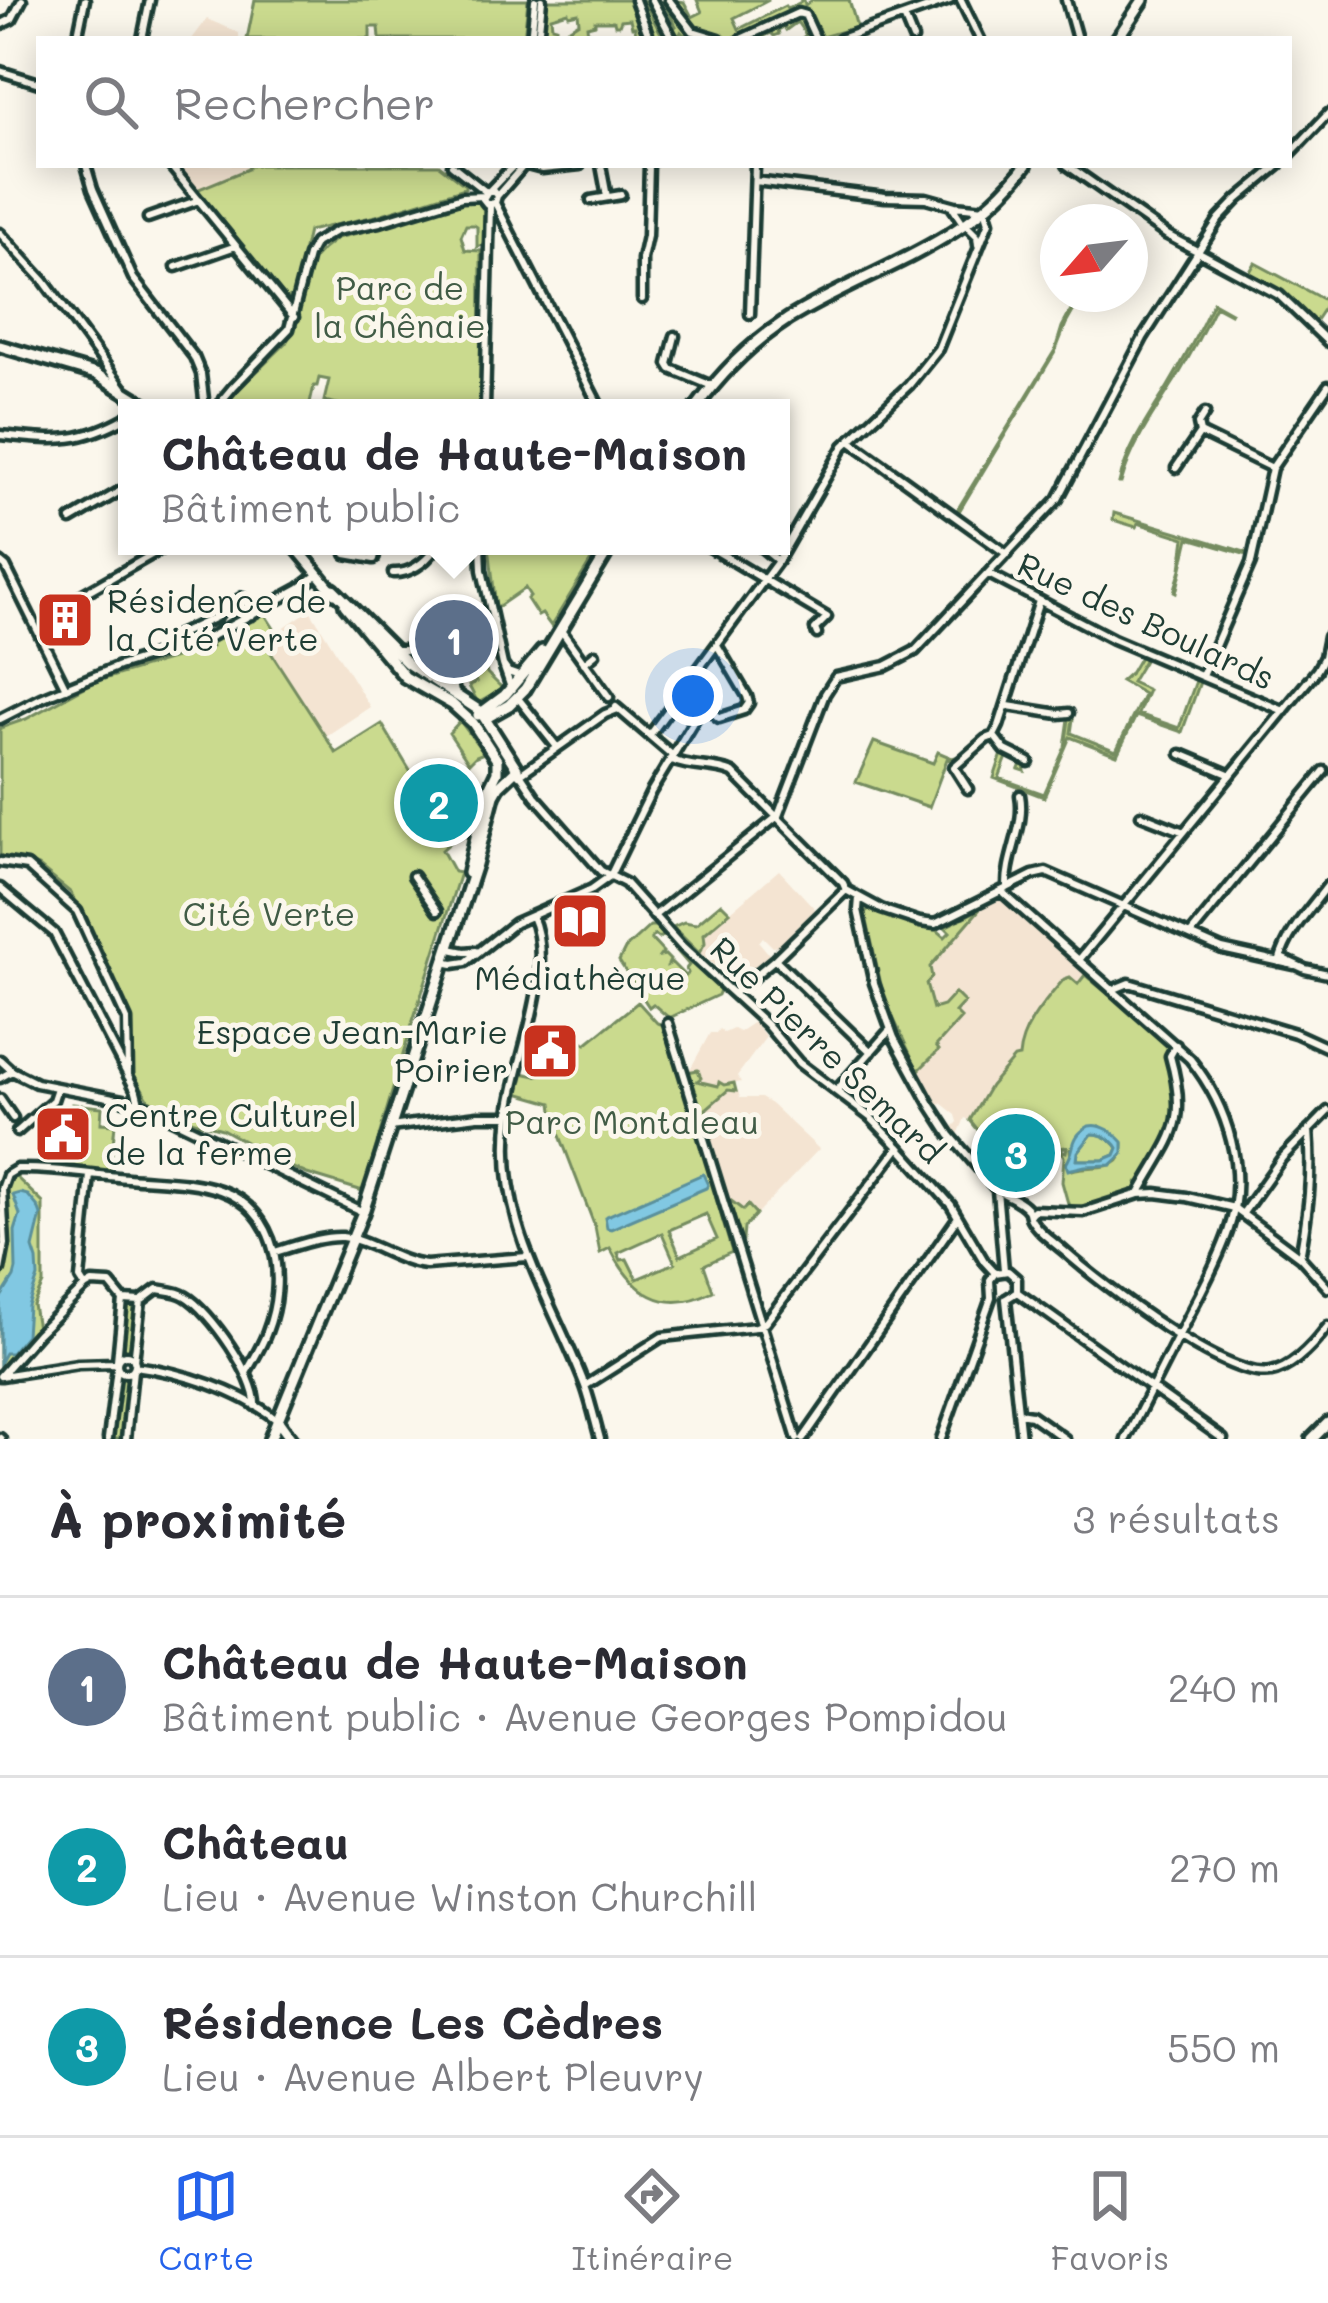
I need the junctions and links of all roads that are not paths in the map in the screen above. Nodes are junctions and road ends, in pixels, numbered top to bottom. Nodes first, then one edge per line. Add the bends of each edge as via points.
1 (22, 0) edge
2 (85, 0) edge
3 (149, 0) edge
4 (538, 0) edge
5 (635, 0) edge
6 (652, 0) edge
7 (669, 0) edge
8 (950, 0) edge
9 (961, 0) edge
10 (1066, 0) edge
11 (1146, 0) edge
12 (904, 17) junction
13 (0, 25) edge
14 (78, 36) edge
15 (143, 36) edge
16 (534, 36) edge
17 (649, 36) edge
18 (671, 36) edge
19 (709, 36) edge
20 (748, 36) edge
21 (815, 36) edge
22 (849, 36) edge
23 (912, 36) edge
24 (979, 36) edge
25 (1076, 36) edge
26 (1119, 36) edge
27 (0, 71) edge
28 (36, 82) edge
29 (1328, 114) edge
30 (1292, 152) edge
31 (87, 168) edge
32 (172, 168) edge
33 (456, 168) edge
34 (512, 168) edge
35 (523, 168) edge
36 (602, 168) edge
37 (649, 168) edge
38 (755, 168) edge
39 (1018, 168) edge
40 (1071, 168) edge
41 (1275, 168) edge
42 (755, 181) junction
43 (620, 195) dead end
44 (490, 197) junction
45 (607, 197) junction
46 (199, 200) junction
47 (591, 200) dead end
48 (951, 205) junction
49 (980, 209) junction
50 (148, 218) dead end
51 (965, 222) junction
52 (0, 233) edge
53 (236, 246) junction
54 (978, 249) junction
55 (1199, 251) junction
56 (176, 267) dead end
57 (642, 299) dead end
58 (750, 314) dead end
59 (294, 316) junction
60 (676, 336) dead end
61 (1328, 342) edge
62 (0, 346) edge
63 (712, 386) junction
64 (1328, 386) edge
65 (124, 390) junction
66 (136, 399) edge
67 (204, 399) edge
68 (226, 399) edge
69 (485, 399) edge
70 (595, 399) edge
71 (703, 399) edge
72 (1205, 413) dead end
73 (118, 422) edge
74 (1200, 433) junction
75 (0, 435) edge
76 (850, 441) junction
77 (1176, 468) dead end
78 (1272, 468) junction
79 (118, 492) edge
80 (71, 520) dead end
81 (790, 540) edge
82 (1007, 554) junction
83 (151, 555) edge
84 (303, 555) edge
85 (428, 555) edge
86 (481, 555) edge
87 (606, 555) edge
88 (724, 555) edge
89 (771, 555) edge
90 (781, 555) edge
91 (778, 561) junction
92 (0, 562) edge
93 (320, 573) junction
94 (393, 573) dead end
95 (989, 574) junction
96 (766, 579) junction
97 (334, 589) junction
98 (83, 594) dead end
99 (1039, 602) junction
100 (252, 615) junction
101 (559, 632) junction
102 (817, 634) dead end
103 (1328, 637) edge
104 (716, 645) junction
105 (394, 650) junction
106 (165, 652) junction
107 (596, 654) dead end
108 (584, 663) junction
109 (502, 665) junction
110 (1202, 676) junction
111 (523, 677) junction
112 (684, 687) junction
113 (66, 688) junction
114 (514, 693) junction
115 (455, 694) junction
116 (609, 697) dead end
117 (704, 704) junction
118 (1008, 706) junction
119 (1283, 711) junction
120 (1070, 713) dead end
121 (483, 715) junction
122 (0, 719) edge
123 (473, 723) junction
124 (650, 735) junction
125 (994, 736) junction
126 (556, 748) junction
127 (1181, 754) dead end
128 (671, 757) junction
129 (1029, 761) dead end
130 (1324, 771) dead end
131 (518, 772) junction
132 (1231, 775) junction
133 (968, 789) dead end
134 (1019, 795) dead end
135 (1141, 815) dead end
136 (778, 816) junction
137 (1184, 832) junction
138 (0, 862) edge
139 (612, 872) junction
140 (413, 876) dead end
141 (1328, 885) edge
142 (0, 888) edge
143 (1004, 889) junction
144 (465, 890) junction
145 (846, 890) junction
146 (859, 898) junction
147 (1123, 905) junction
148 (437, 911) dead end
149 (532, 916) junction
150 (654, 916) junction
151 (1190, 935) junction
152 (448, 948) junction
153 (476, 951) junction
154 (775, 959) junction
155 (1079, 960) junction
156 (1279, 960) junction
157 (444, 962) junction
158 (1328, 974) edge
159 (1112, 989) junction
160 (734, 993) junction
161 (668, 1023) dead end
162 (890, 1030) junction
163 (1177, 1045) junction
164 (1328, 1048) edge
165 (871, 1052) junction
166 (0, 1060) edge
167 (12, 1071) junction
168 (128, 1076) junction
169 (0, 1078) edge
170 (57, 1088) junction
171 (836, 1091) junction
172 (0, 1099) edge
173 (139, 1103) junction
174 (1328, 1111) edge
175 (508, 1116) junction
176 (13, 1118) dead end
177 (390, 1127) junction
178 (1309, 1130) junction
179 (16, 1132) dead end
180 (899, 1147) junction
181 (90, 1174) junction
182 (997, 1190) junction
183 (1138, 1194) junction
184 (1234, 1208) junction
185 (363, 1212) junction
186 (1243, 1213) junction
187 (1030, 1216) junction
188 (958, 1217) junction
189 (352, 1240) junction
190 (275, 1252) junction
191 (527, 1257) junction
192 (1300, 1257) junction
193 (0, 1270) edge
194 (999, 1272) junction
195 (85, 1287) junction
196 (1328, 1288) edge
197 (1017, 1292) junction
198 (992, 1293) junction
199 (1006, 1299) junction
200 (123, 1300) junction
201 (141, 1301) junction
202 (761, 1324) junction
203 (1328, 1326) edge
204 (1179, 1335) junction
205 (117, 1364) junction
206 (134, 1365) junction
207 (246, 1373) junction
208 (0, 1376) edge
209 (585, 1386) junction
210 (1152, 1388) junction
211 (255, 1406) junction
212 (1018, 1413) junction
213 (278, 1421) junction
214 (1328, 1423) edge
215 (108, 1439) edge
216 (126, 1439) edge
217 (270, 1439) edge
218 (291, 1439) edge
219 (601, 1439) edge
220 (800, 1439) edge
221 (941, 1439) edge
222 (1021, 1439) edge
223 (1065, 1439) edge
224 (1126, 1439) edge
225 (1223, 1439) edge
226 (1312, 1439) edge

1 - 13 street
2 - 14 street
3 - 15 street
4 - 16 street
5 - 17 street
6 - 18 street
7 - 19 street via 693,31
8 - 12 street
9 - 24 street
10 - 25 street
11 - 26 street
12 - 22 street
12 - 23 street
20 - 21 street via 798,13
27 - 28 street
29 - 30 street
31 - 67 street via 133,278 194,357
32 - 46 street
33 - 44 street
34 - 44 street
35 - 44 street
36 - 45 street
37 - 57 street
38 - 42 street
39 - 49 street
40 - 55 street
41 - 55 street via 1229,207
42 - 48 street
42 - 58 street
43 - 45 street
44 - 59 street via 462,197 326,235 309,256
44 - 69 street
44 - 70 street
45 - 47 street
46 - 50 street
46 - 53 street
48 - 49 street
48 - 51 street
49 - 51 street
49 - 54 street via 988,222
51 - 54 street
51 - 63 street via 779,325
52 - 65 street
53 - 56 street
53 - 59 street
54 - 76 street via 938,349
55 - 61 street via 1280,295
55 - 82 street via 1058,499
59 - 68 street
60 - 63 street via 669,367
62 - 65 street
63 - 71 street
64 - 78 street
65 - 66 street
72 - 74 street
73 - 75 street via 75,440
74 - 77 street
74 - 78 street
76 - 81 street
76 - 82 street
78 - 110 street via 1251,563
79 - 80 street
82 - 95 street
83 - 98 street
84 - 93 street
85 - 94 street
86 - 109 street
87 - 101 street
88 - 96 street
89 - 91 street
90 - 91 street
91 - 96 street
92 - 113 street
93 - 97 street
93 - 100 street
95 - 99 street, Rue des Boulards
95 - 136 street via 915,651 830,683
96 - 102 street via 826,616
96 - 104 street
97 - 105 street
97 - 123 street via 405,677
99 - 110 street, Rue des Boulards
99 - 118 street
100 - 106 street
100 - 106 street via 243,597 163,642
101 - 108 street
101 - 111 street
101 - 114 street
103 - 119 street via 1317,670
104 - 112 street
104 - 117 street via 749,704 719,718
105 - 115 street
105 - 115 street via 439,651
106 - 113 street
107 - 108 street
108 - 116 street
109 - 111 street
109 - 114 street
110 - 119 street, Rue des Boulards
111 - 114 street
112 - 117 street
112 - 124 street
113 - 122 street
114 - 121 street
114 - 126 street
115 - 121 street
117 - 128 street
118 - 120 street
118 - 125 street
119 - 132 street
121 - 123 street
121 - 131 street
123 - 144 street via 497,772
124 - 126 street via 617,708
124 - 128 street
125 - 129 street
125 - 133 street via 954,767
126 - 131 street
127 - 132 street
128 - 136 street via 733,772
128 - 139 street
130 - 151 street
131 - 139 street, Rue Pierre Semard via 601,871
131 - 144 street via 494,795
132 - 137 street
134 - 143 street via 1023,812
135 - 137 street
136 - 145 street
136 - 150 street
137 - 147 street
138 - 168 street via 32,869 77,911 127,1020
139 - 149 street
139 - 150 street, Rue Pierre Semard
140 - 148 street
141 - 156 street
142 - 168 street via 54,933
143 - 146 street via 935,924
143 - 147 street via 1050,873
143 - 155 street
144 - 152 street
145 - 146 street
145 - 154 street
146 - 162 street
147 - 151 street
147 - 155 street
149 - 153 street
149 - 175 street via 541,966
150 - 160 street, Rue Pierre Semard
151 - 156 street
152 - 153 street
152 - 157 street
153 - 157 street via 460,964
154 - 160 street
154 - 165 street
155 - 159 street
156 - 158 street
157 - 177 street
159 - 163 street
159 - 164 street via 1129,983
160 - 171 street, Rue Pierre Semard
161 - 202 street
162 - 165 street
162 - 182 street via 950,1135
163 - 183 street via 1170,1056 1176,1123
163 - 184 street via 1228,1126
165 - 171 street
166 - 167 street
167 - 169 street
167 - 170 street
168 - 173 street
170 - 173 street
170 - 179 street
171 - 180 street, Rue Pierre Semard
172 - 176 street
173 - 185 street
174 - 178 street
175 - 177 street
175 - 191 street via 510,1192
177 - 185 street
178 - 186 street
178 - 192 street via 1310,1204
180 - 188 street, Rue Pierre Semard
180 - 202 street
181 - 190 street via 218,1189 249,1207
181 - 193 street via 11,1172 2,1189
181 - 195 street
182 - 187 street
182 - 194 street
183 - 184 street
183 - 187 street via 1083,1212
184 - 186 street
184 - 204 street
185 - 189 street
186 - 192 street
187 - 204 street via 1068,1255
188 - 194 street, Rue Pierre Semard via 989,1269
188 - 220 street
189 - 190 street
189 - 191 street via 412,1264
189 - 213 street
190 - 207 street via 272,1316
191 - 209 street
192 - 196 street
194 - 197 street via 1015,1275
194 - 198 street via 990,1280
195 - 200 street via 110,1284
195 - 208 street
197 - 199 street
197 - 210 street
198 - 199 street
198 - 221 street
199 - 212 street
200 - 201 street
200 - 205 street
201 - 206 street
201 - 207 street via 158,1289 187,1296
202 - 209 street via 662,1337
202 - 220 street
203 - 204 street via 1270,1372 1228,1365
204 - 210 street
205 - 206 street via 123,1373
205 - 206 street via 128,1355
205 - 208 street
205 - 215 street
206 - 211 street
206 - 216 street
207 - 211 street
209 - 219 street
210 - 224 street
210 - 225 street
211 - 213 street
212 - 222 street
212 - 223 street
213 - 217 street
213 - 218 street
214 - 226 street

